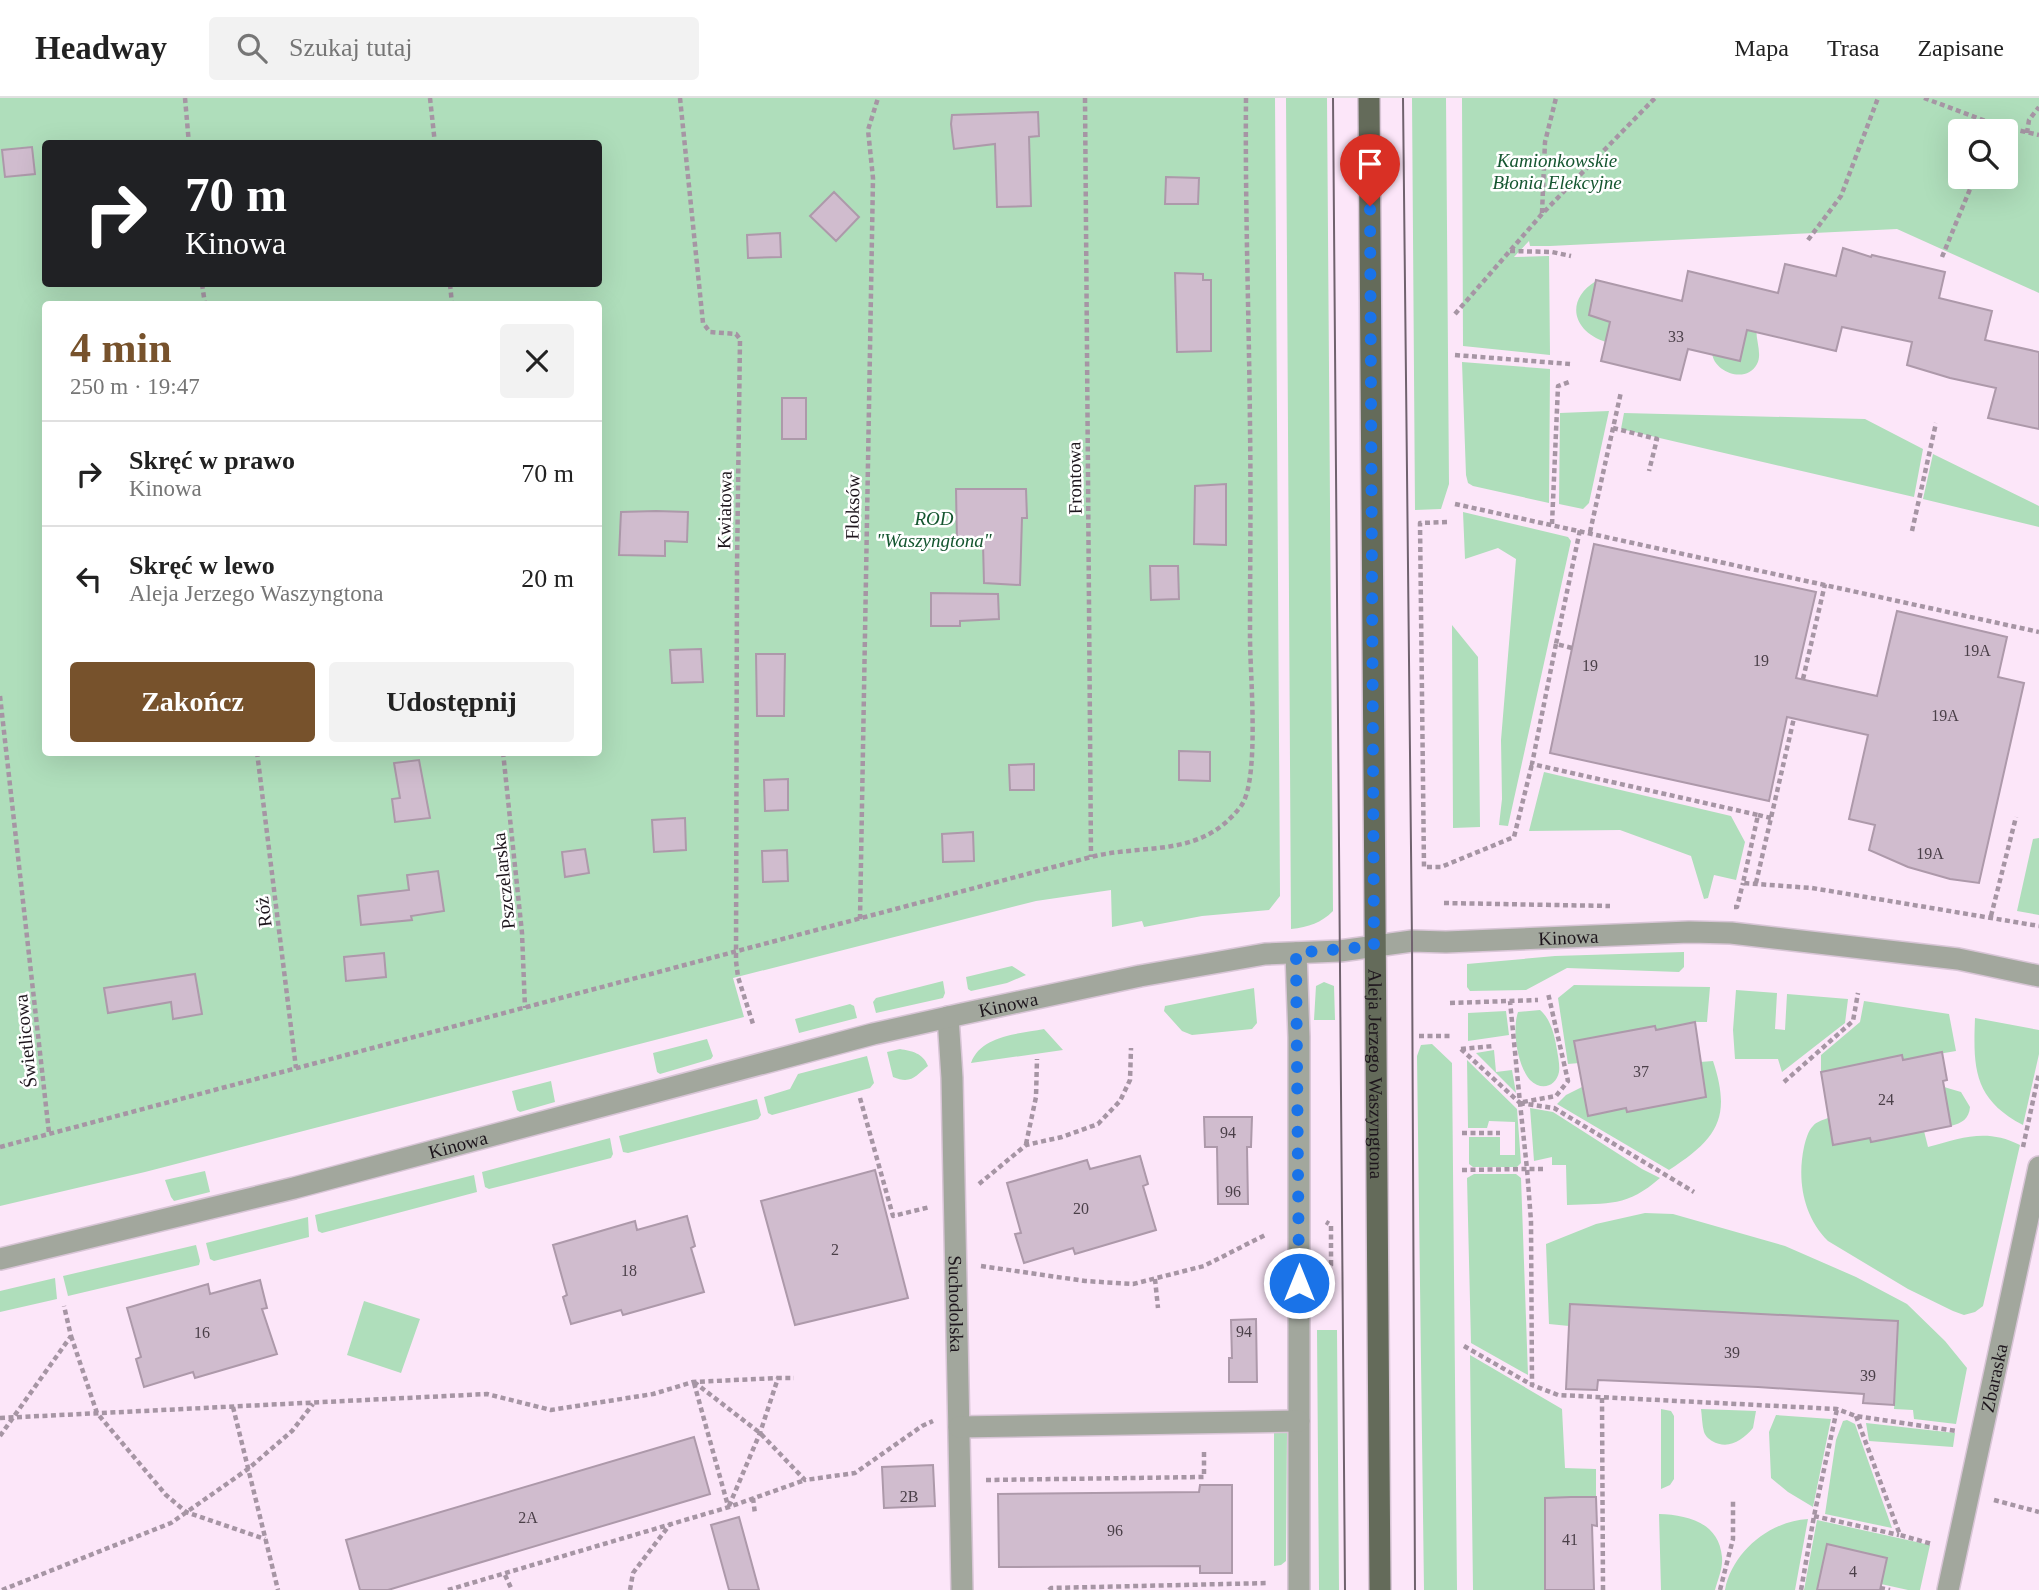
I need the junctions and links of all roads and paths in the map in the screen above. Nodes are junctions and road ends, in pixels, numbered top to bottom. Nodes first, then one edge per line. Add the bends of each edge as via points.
1 (185, 98) edge
2 (430, 98) edge
3 (680, 98) edge
4 (878, 98) edge
5 (1085, 98) edge
6 (1246, 98) edge
7 (1369, 98) edge
8 (1556, 98) edge
9 (1655, 98) edge
10 (1878, 98) edge
11 (1924, 98) edge
12 (2039, 107) edge
13 (1980, 119) edge
14 (2018, 131) edge
15 (2027, 133) junction
16 (2039, 135) edge
17 (189, 140) edge
18 (435, 140) edge
19 (1970, 189) edge
20 (1542, 214) junction
21 (1808, 240) dead end
22 (1509, 251) junction
23 (1571, 256) dead end
24 (1942, 257) dead end
25 (1455, 314) dead end
26 (1455, 355) dead end
27 (1570, 364) dead end
28 (1570, 382) dead end
29 (1620, 392) dead end
30 (1936, 424) dead end
31 (1613, 428) junction
32 (1649, 471) dead end
33 (1455, 504) dead end
34 (1447, 522) dead end
35 (1552, 524) junction
36 (1580, 530) junction
37 (1912, 531) dead end
38 (1590, 533) junction
39 (1825, 584) junction
40 (2039, 632) edge
41 (1556, 644) junction
42 (1572, 648) dead end
43 (1803, 679) dead end
44 (0, 696) edge
45 (1794, 718) dead end
46 (257, 756) edge
47 (502, 756) edge
48 (1532, 764) junction
49 (1758, 815) junction
50 (2016, 817) dead end
51 (1771, 818) junction
52 (1091, 857) junction
53 (1743, 883) junction
54 (1756, 883) junction
55 (1444, 903) dead end
56 (1615, 906) dead end
57 (1725, 906) dead end
58 (1991, 916) junction
59 (860, 919) junction
60 (2039, 926) edge
61 (1374, 946) junction
62 (737, 953) junction
63 (1296, 953) junction
64 (2039, 976) edge
65 (1548, 993) dead end
66 (1858, 993) dead end
67 (1538, 1000) dead end
68 (1510, 1001) junction
69 (1450, 1003) dead end
70 (526, 1008) junction
71 (948, 1017) junction
72 (752, 1024) dead end
73 (1419, 1036) dead end
74 (1452, 1036) dead end
75 (1493, 1046) dead end
76 (1131, 1048) dead end
77 (1037, 1059) dead end
78 (296, 1068) junction
79 (1784, 1082) dead end
80 (860, 1098) dead end
81 (1520, 1103) junction
82 (49, 1133) junction
83 (1462, 1133) dead end
84 (1500, 1133) dead end
85 (1026, 1145) junction
86 (0, 1147) edge
87 (2039, 1167) edge
88 (1527, 1169) junction
89 (1543, 1169) dead end
90 (1462, 1170) dead end
91 (974, 1188) dead end
92 (1694, 1192) dead end
93 (933, 1206) dead end
94 (1267, 1234) dead end
95 (0, 1259) edge
96 (975, 1265) dead end
97 (1155, 1279) junction
98 (64, 1306) dead end
99 (1158, 1308) dead end
100 (71, 1336) junction
101 (1464, 1346) dead end
102 (778, 1378) junction
103 (794, 1378) dead end
104 (693, 1381) junction
105 (1532, 1385) junction
106 (1602, 1398) junction
107 (314, 1403) junction
108 (233, 1407) junction
109 (1837, 1409) junction
110 (97, 1413) junction
111 (13, 1416) junction
112 (1856, 1416) junction
113 (0, 1418) edge
114 (938, 1419) dead end
115 (1299, 1420) junction
116 (1204, 1422) junction
117 (959, 1427) junction
118 (1960, 1431) dead end
119 (760, 1433) junction
120 (0, 1436) edge
121 (248, 1469) junction
122 (805, 1480) junction
123 (981, 1480) dead end
124 (753, 1498) junction
125 (1988, 1498) dead end
126 (1733, 1500) dead end
127 (729, 1507) junction
128 (186, 1512) junction
129 (2039, 1512) edge
130 (755, 1514) dead end
131 (1814, 1516) junction
132 (671, 1523) junction
133 (1900, 1535) junction
134 (265, 1539) junction
135 (1934, 1544) dead end
136 (505, 1575) junction
137 (1269, 1583) dead end
138 (1880, 1588) dead end
139 (2, 1590) edge
140 (278, 1590) edge
141 (449, 1590) edge
142 (512, 1590) edge
143 (630, 1590) edge
144 (962, 1590) edge
145 (1049, 1590) edge
146 (1299, 1590) edge
147 (1380, 1590) edge
148 (1603, 1590) edge
149 (1720, 1590) edge
150 (1801, 1590) edge
151 (1890, 1590) edge
152 (1948, 1590) edge

1 - 17 path
2 - 18 path
3 - 62 path, Kwiatowa via 703,323 710,332 736,334 740,339
4 - 59 path, Floksów via 868,130 873,178
5 - 52 path, Frontowa
6 - 52 path via 1250,781 1243,803 1214,832 1152,851 1114,851
7 - 61 main road, Aleja Jerzego Waszyngtona
8 - 20 path via 1545,142
9 - 20 path
10 - 21 path via 1841,196
11 - 13 path
12 - 15 path via 2029,120
14 - 15 path
15 - 16 path
19 - 24 path
20 - 22 path
22 - 23 path
22 - 25 path
26 - 27 path
28 - 35 path via 1558,386
29 - 31 path
30 - 37 path
31 - 32 path via 1657,439
31 - 38 path
33 - 35 path
34 - 48 path via 1420,523 1424,867 1441,867 1514,837
35 - 36 path
36 - 38 path
36 - 41 path
38 - 39 path
39 - 40 path
39 - 43 path
41 - 42 path
41 - 48 path
44 - 82 path, Świetlicowa
45 - 51 path
46 - 78 path, Róż
47 - 70 path, Pszczelarska
48 - 49 path
49 - 51 path
49 - 53 path
50 - 58 path
51 - 54 path
52 - 59 path
53 - 54 path
53 - 57 path via 1737,907
54 - 58 path
55 - 56 path
58 - 60 path
59 - 62 path
61 - 63 street, Kinowa
61 - 64 street, Kinowa via 1412,941 1731,933 1958,959
61 - 147 main road, Aleja Jerzego Waszyngtona
62 - 70 path
62 - 72 path via 738,977
63 - 71 street, Kinowa via 1177,969
63 - 115 street
65 - 81 path via 1568,1080 1556,1096
66 - 79 path via 1853,1021
67 - 68 path
68 - 69 path
68 - 81 path
70 - 78 path
71 - 95 street, Kinowa via 294,1188
71 - 117 street, Suchodolska
73 - 74 path
75 - 81 path via 1461,1049
76 - 85 path via 1130,1080 1120,1101 1098,1125
77 - 85 path via 1036,1097
78 - 82 path
80 - 93 path via 893,1216
81 - 88 path
81 - 92 path via 1554,1108
82 - 86 path
83 - 84 path
85 - 91 path
87 - 152 street, Zbaraska
88 - 89 path
88 - 90 path
88 - 105 path
94 - 97 path via 1204,1266
96 - 97 path via 1085,1281 1133,1284
97 - 99 path
98 - 100 path
100 - 110 path
100 - 111 path
101 - 105 path
102 - 103 path
102 - 104 path
102 - 119 path
104 - 107 path via 653,1395 551,1410 487,1394
104 - 119 path
104 - 127 path
105 - 106 path via 1558,1395
106 - 109 path
106 - 148 path
107 - 108 path
107 - 121 path via 292,1431
108 - 110 path
108 - 121 path
109 - 112 path
109 - 131 path
110 - 111 path
110 - 128 path via 166,1495
111 - 113 path
111 - 120 path
112 - 118 path
112 - 133 path
114 - 122 path via 855,1473
115 - 116 street
115 - 146 street
116 - 117 street
116 - 123 path via 1205,1477
117 - 144 street, Suchodolska
119 - 122 path
119 - 127 path
121 - 128 path
121 - 134 path
122 - 124 path
124 - 127 path
124 - 130 path
125 - 129 path
126 - 149 path via 1733,1539
127 - 132 path
128 - 134 path
128 - 139 path via 171,1523
131 - 133 path
131 - 150 path
132 - 136 path
132 - 143 path via 633,1573
133 - 135 path
134 - 140 path
136 - 141 path
136 - 142 path
137 - 145 path
138 - 151 path

